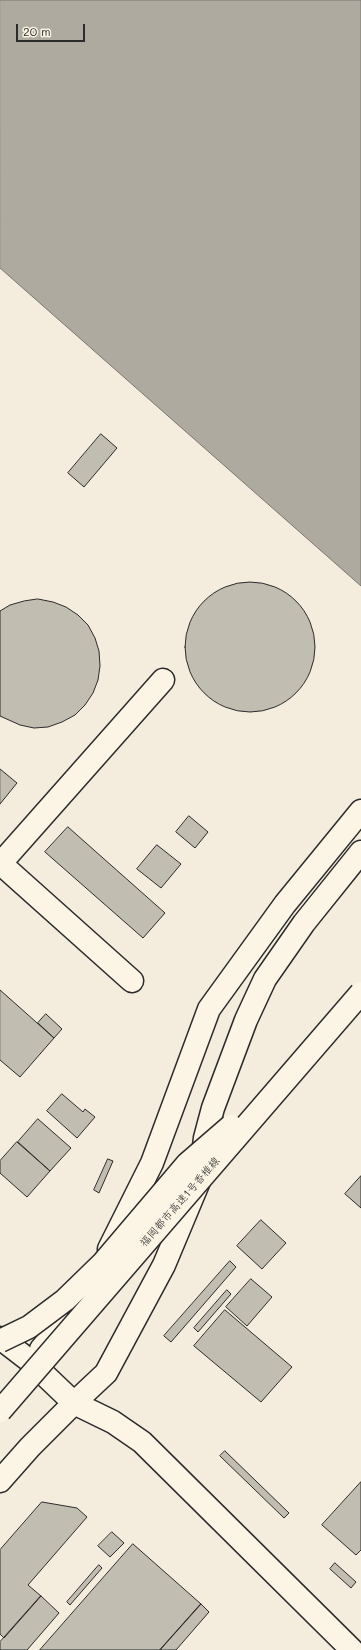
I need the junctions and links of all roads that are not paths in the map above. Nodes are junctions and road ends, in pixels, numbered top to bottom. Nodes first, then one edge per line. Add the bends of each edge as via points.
1 (163, 680) dead end
2 (361, 811) edge
3 (361, 852) edge
4 (0, 864) edge
5 (132, 981) dead end
6 (361, 993) edge
7 (234, 1132) junction
8 (0, 1339) edge
9 (0, 1352) edge
10 (30, 1361) junction
11 (0, 1395) edge
12 (0, 1402) edge
13 (74, 1403) junction
14 (0, 1411) edge
15 (0, 1481) edge
16 (352, 1650) edge

1 - 4 main road
2 - 10 main road via 285,904 209,1009 152,1162 116,1238 84,1291 52,1336
3 - 13 main road via 304,923 265,979 246,1020 213,1108 205,1138 200,1179 164,1264 106,1373
4 - 5 main road
6 - 7 main road, 福岡都市高速1号香椎線, bridge
7 - 8 main road, bridge via 187,1164 102,1264 65,1300 29,1327
7 - 9 main road, bridge via 164,1202 50,1325 8,1350
7 - 12 main road, 福岡都市高速1号香椎線, bridge
7 - 14 main road, 福岡都市高速1号香椎線, bridge
8 - 10 main road
10 - 11 main road
10 - 13 main road
13 - 15 main road via 30,1446
13 - 16 main road via 113,1422 142,1442

